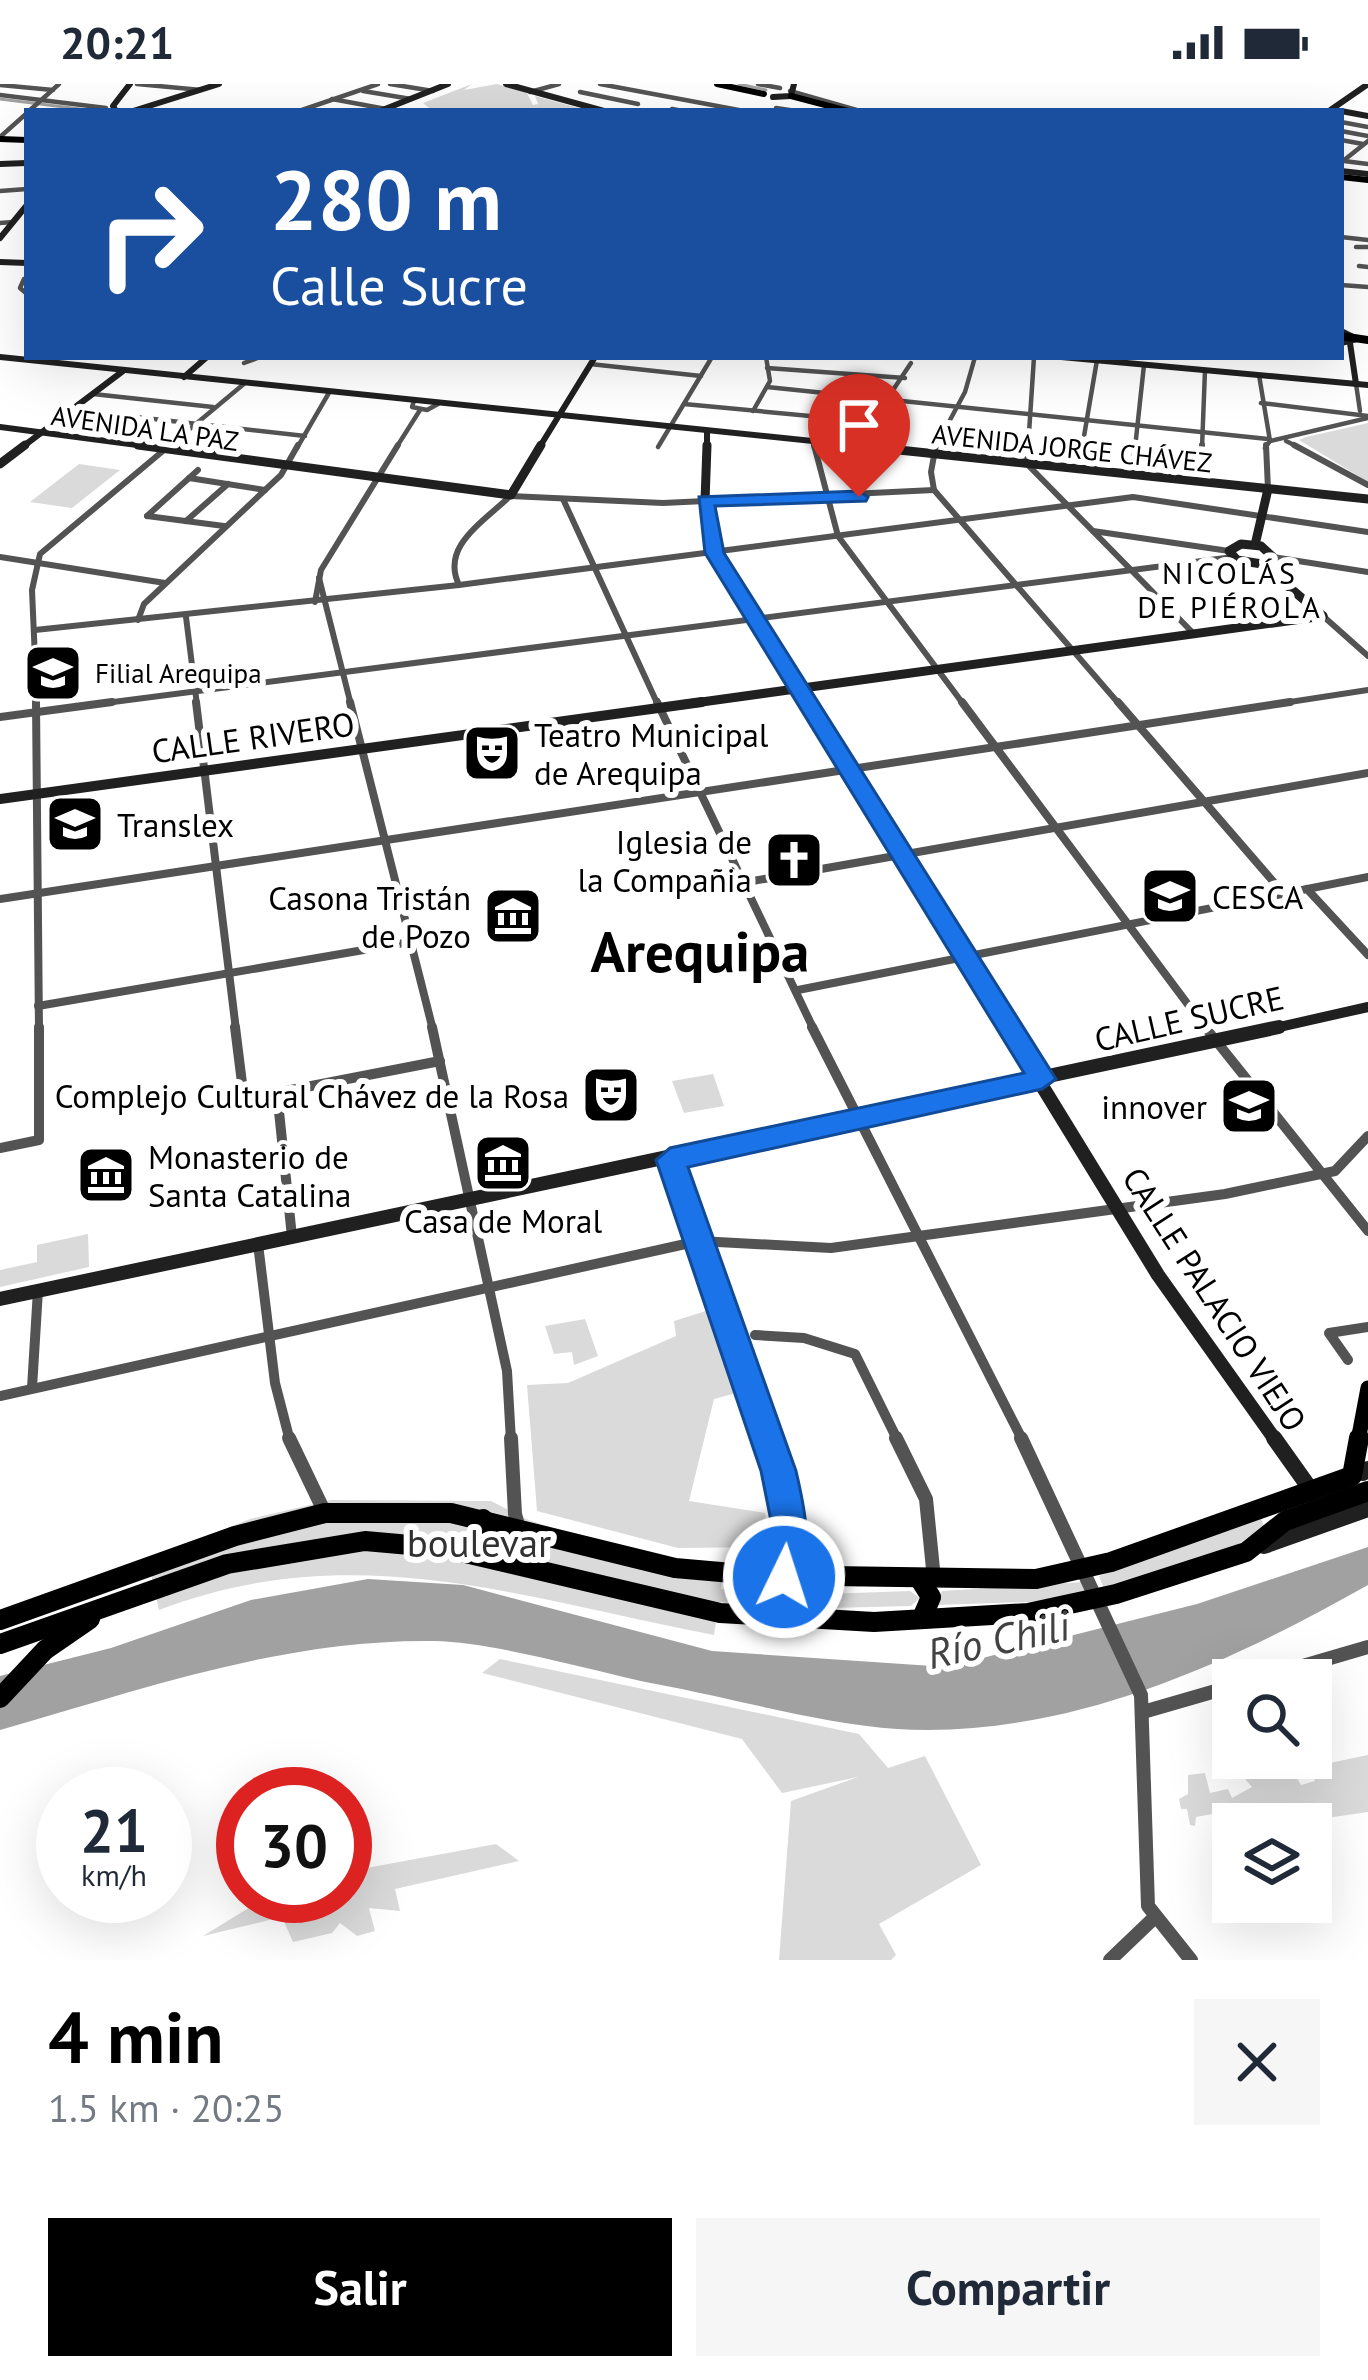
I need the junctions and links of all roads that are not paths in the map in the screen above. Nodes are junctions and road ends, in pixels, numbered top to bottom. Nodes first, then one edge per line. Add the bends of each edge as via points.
1 (59, 84) edge
2 (131, 84) edge
3 (215, 84) edge
4 (378, 84) edge
5 (391, 84) edge
6 (448, 84) edge
7 (506, 84) edge
8 (555, 84) edge
9 (603, 84) edge
10 (721, 84) edge
11 (758, 84) edge
12 (0, 86) edge
13 (198, 89) junction
14 (53, 90) junction
15 (356, 90) junction
16 (1365, 90) edge
17 (433, 91) junction
18 (530, 92) junction
19 (580, 92) junction
20 (783, 93) edge
21 (0, 95) edge
22 (655, 96) junction
23 (696, 97) dead end
24 (332, 99) junction
25 (411, 99) junction
26 (554, 100) junction
27 (686, 101) junction
28 (39, 102) junction
29 (638, 104) junction
30 (32, 108) edge
31 (89, 108) edge
32 (108, 108) edge
33 (114, 108) edge
34 (139, 108) edge
35 (308, 108) edge
36 (374, 108) edge
37 (388, 108) edge
38 (590, 108) edge
39 (629, 108) edge
40 (674, 108) edge
41 (727, 108) edge
42 (842, 108) edge
43 (842, 108) edge
44 (1339, 108) edge
45 (24, 116) edge
46 (0, 140) edge
47 (24, 209) edge
48 (24, 218) edge
49 (13, 222) junction
50 (0, 223) edge
51 (2, 241) edge
52 (1368, 244) edge
53 (1356, 247) dead end
54 (1359, 266) dead end
55 (1368, 267) edge
56 (1355, 340) edge
57 (39, 360) edge
58 (199, 360) edge
59 (592, 360) edge
60 (650, 360) edge
61 (710, 360) edge
62 (766, 360) edge
63 (859, 360) edge
64 (975, 360) edge
65 (1034, 360) edge
66 (1097, 360) joint
67 (1258, 360) edge
68 (911, 363) dead end
69 (1144, 364) junction
70 (767, 368) junction
71 (124, 370) junction
72 (643, 370) junction
73 (1205, 370) junction
74 (853, 373) junction
75 (1258, 375) junction
76 (180, 376) junction
77 (700, 376) junction
78 (904, 378) junction
79 (245, 383) junction
80 (1356, 384) junction
81 (1368, 385) edge
82 (767, 387) junction
83 (330, 391) junction
84 (814, 392) junction
85 (93, 394) junction
86 (887, 399) junction
87 (1261, 403) junction
88 (684, 404) junction
89 (417, 405) junction
90 (961, 406) junction
91 (215, 407) junction
92 (73, 410) junction
93 (753, 411) junction
94 (1360, 411) junction
95 (1033, 414) junction
96 (556, 416) junction
97 (802, 416) junction
98 (1368, 417) edge
99 (1088, 420) junction
100 (196, 424) junction
101 (1140, 426) junction
102 (670, 427) junction
103 (0, 428) edge
104 (706, 431) junction
105 (1205, 434) junction
106 (41, 435) junction
107 (305, 436) junction
108 (1268, 439) junction
109 (1285, 439) junction
110 (813, 442) junction
111 (852, 446) junction
112 (658, 447) dead end
113 (161, 452) junction
114 (931, 454) junction
115 (0, 464) edge
116 (1028, 464) junction
117 (284, 469) junction
118 (1078, 469) junction
119 (198, 470) dead end
120 (1132, 474) junction
121 (189, 478) junction
122 (374, 479) junction
123 (1200, 482) junction
124 (228, 484) junction
125 (1368, 485) edge
126 (1268, 489) junction
127 (265, 490) junction
128 (934, 490) junction
129 (509, 495) junction
130 (826, 497) junction
131 (562, 499) junction
132 (1368, 499) edge
133 (705, 501) junction
134 (1067, 505) junction
135 (1261, 516) junction
136 (960, 519) junction
137 (186, 521) junction
138 (226, 526) junction
139 (1093, 531) junction
140 (1368, 532) edge
141 (838, 536) junction
142 (1255, 545) junction
143 (715, 553) junction
144 (1231, 554) junction
145 (0, 557) edge
146 (1273, 557) junction
147 (38, 563) junction
148 (1262, 564) junction
149 (596, 566) junction
150 (1129, 568) junction
151 (1368, 572) edge
152 (319, 578) junction
153 (1016, 581) junction
154 (165, 584) junction
155 (459, 585) junction
156 (885, 598) junction
157 (327, 601) junction
158 (315, 602) junction
159 (1323, 616) junction
160 (186, 617) junction
161 (756, 617) junction
162 (138, 620) junction
163 (35, 630) junction
164 (626, 632) junction
165 (1195, 635) junction
166 (1076, 649) junction
167 (1368, 656) edge
168 (936, 668) junction
169 (343, 672) junction
170 (800, 688) junction
171 (1368, 690) edge
172 (194, 691) junction
173 (662, 707) junction
174 (39, 712) junction
175 (0, 717) edge
176 (1139, 724) junction
177 (996, 745) junction
178 (362, 750) junction
179 (850, 768) junction
180 (204, 771) junction
181 (1368, 772) edge
182 (701, 791) junction
183 (40, 793) junction
184 (0, 799) edge
185 (1204, 802) junction
186 (1054, 827) junction
187 (383, 840) junction
188 (904, 854) junction
189 (215, 866) junction
190 (1368, 877) edge
191 (741, 884) junction
192 (1307, 889) junction
193 (40, 893) junction
194 (1284, 894) junction
195 (0, 899) edge
196 (1127, 924) junction
197 (410, 942) junction
198 (1368, 956) edge
199 (963, 957) junction
200 (229, 973) junction
201 (798, 990) junction
202 (38, 1006) junction
203 (1368, 1007) edge
204 (1214, 1040) junction
205 (440, 1060) junction
206 (1042, 1079) junction
207 (277, 1092) junction
208 (860, 1120) junction
209 (1368, 1136) edge
210 (0, 1148) edge
211 (670, 1160) junction
212 (1324, 1175) junction
213 (470, 1201) junction
214 (1122, 1212) junction
215 (1368, 1232) edge
216 (918, 1235) junction
217 (292, 1237) junction
218 (699, 1241) junction
219 (258, 1244) junction
220 (488, 1289) junction
221 (38, 1290) junction
222 (0, 1299) edge
223 (1368, 1327) edge
224 (268, 1335) junction
225 (754, 1335) dead end
226 (1348, 1360) dead end
227 (32, 1388) junction
228 (1368, 1388) edge
229 (0, 1396) edge
230 (1363, 1483) edge
231 (1311, 1490) junction
232 (325, 1513) junction
233 (483, 1520) junction
234 (518, 1528) junction
235 (472, 1554) junction
236 (530, 1568) junction
237 (784, 1577) junction
238 (825, 1578) junction
239 (926, 1578) junction
240 (127, 1601) junction
241 (755, 1618) junction
242 (824, 1618) junction
243 (922, 1618) junction
244 (0, 1620) edge
245 (0, 1644) edge
246 (1368, 1647) edge
247 (1327, 1659) edge
248 (1212, 1693) edge
249 (0, 1698) edge
250 (1143, 1712) junction
251 (1154, 1917) junction
252 (1110, 1960) edge
253 (1191, 1960) edge

1 - 14 street
2 - 13 street
2 - 32 street
2 - 33 street
3 - 13 street
4 - 15 street
5 - 17 street
6 - 17 street
7 - 18 street
8 - 18 street
9 - 19 street
9 - 22 street
10 - 20 main road
11 - 20 street
12 - 14 street
13 - 34 street
14 - 28 street
15 - 24 street
15 - 25 street
16 - 44 street
17 - 25 street
18 - 26 street
19 - 26 street
19 - 29 street
20 - 42 main road
20 - 43 street
21 - 28 street
22 - 27 street
22 - 29 street
23 - 27 street
24 - 35 street
24 - 36 street
25 - 37 street
26 - 38 street
27 - 40 street
27 - 41 street
28 - 30 street
28 - 31 street
29 - 39 street
45 - 46 street
47 - 49 street
48 - 51 street
49 - 50 street
49 - 51 street
52 - 53 street
54 - 55 street
56 - 80 street
57 - 71 street, AVENIDA JORGE CHÁVEZ
58 - 76 street
59 - 72 street
59 - 96 street
60 - 72 street
61 - 77 street
62 - 70 street
63 - 74 street
64 - 90 street
65 - 95 street
66 - 69 street
66 - 99 street
67 - 75 street
68 - 78 street
69 - 73 street
69 - 101 street
70 - 74 street
70 - 82 street
71 - 76 street, AVENIDA JORGE CHÁVEZ
71 - 85 street
72 - 77 street
73 - 75 street
73 - 105 street
74 - 78 street
75 - 80 street
75 - 87 street
76 - 79 street, AVENIDA JORGE CHÁVEZ
77 - 88 street
78 - 86 street
79 - 83 street, AVENIDA JORGE CHÁVEZ
79 - 91 street
80 - 81 street
80 - 94 street
82 - 84 street
82 - 93 street
83 - 89 street, AVENIDA JORGE CHÁVEZ
83 - 107 street
84 - 86 street
84 - 97 street
85 - 91 street
85 - 92 street
86 - 90 street
87 - 94 street
87 - 108 street
88 - 93 street
88 - 102 street
89 - 96 street, AVENIDA JORGE CHÁVEZ
89 - 122 street
90 - 95 street
90 - 114 street
91 - 100 street
92 - 100 street
92 - 106 street
93 - 97 street
94 - 98 street
95 - 99 street
95 - 116 street
96 - 102 street, AVENIDA JORGE CHÁVEZ
96 - 129 street
97 - 111 street via 863,421
98 - 109 street
99 - 101 street
99 - 118 street
100 - 107 street
100 - 113 street
101 - 105 street
101 - 120 street
102 - 104 street, AVENIDA JORGE CHÁVEZ
102 - 112 street
103 - 106 street, AVENIDA LA PAZ
104 - 110 street, AVENIDA JORGE CHÁVEZ
104 - 133 street
105 - 108 street
105 - 123 street
106 - 113 street, AVENIDA LA PAZ
106 - 115 street
107 - 117 street
108 - 109 street
108 - 126 street
109 - 125 street
110 - 111 street, AVENIDA JORGE CHÁVEZ
110 - 130 street
111 - 114 street, AVENIDA JORGE CHÁVEZ
113 - 117 street, AVENIDA LA PAZ
113 - 147 street via 43,550
114 - 116 street, AVENIDA JORGE CHÁVEZ
114 - 128 street
116 - 118 street, AVENIDA JORGE CHÁVEZ
116 - 134 street
117 - 122 street, AVENIDA LA PAZ
117 - 127 street
118 - 120 street, AVENIDA JORGE CHÁVEZ
119 - 121 street
120 - 123 street, AVENIDA JORGE CHÁVEZ
121 - 124 street
121 - 137 street via 147,516
122 - 129 street, AVENIDA LA PAZ
122 - 152 street
123 - 126 street, AVENIDA JORGE CHÁVEZ
124 - 127 street
124 - 137 street
126 - 132 street, AVENIDA JORGE CHÁVEZ
126 - 135 street
127 - 138 street
128 - 130 street
128 - 136 street
129 - 131 street
129 - 155 street via 453,554
130 - 133 street
130 - 141 street
131 - 133 street
131 - 149 street
133 - 143 street
134 - 135 street via 1132,497
134 - 136 street
134 - 139 street
135 - 140 street
135 - 142 street
136 - 141 street
136 - 153 street
137 - 138 street
138 - 154 street
139 - 144 street
139 - 150 street
141 - 143 street
141 - 156 street
142 - 144 street
142 - 146 street
143 - 149 street
143 - 161 street, CALLE PALACIO VIEJO
144 - 148 street
144 - 150 street
145 - 147 street
146 - 148 street
146 - 151 street
147 - 154 street
147 - 163 street
148 - 159 street
149 - 155 street
149 - 164 street
150 - 153 street
150 - 165 street
152 - 157 street
152 - 158 street
153 - 156 street
153 - 166 street
154 - 162 street
155 - 157 street
156 - 161 street
156 - 168 street
157 - 158 street
157 - 169 street
158 - 160 street
159 - 165 street, CALLE RIVERO
159 - 167 street
160 - 162 street
160 - 172 street
161 - 164 street
161 - 170 street, CALLE PALACIO VIEJO
162 - 163 street
163 - 174 street
164 - 169 street
164 - 173 street
165 - 166 street, CALLE RIVERO
166 - 168 street, CALLE RIVERO
166 - 176 street
168 - 170 street, CALLE RIVERO
168 - 177 street
169 - 172 street
169 - 178 street
170 - 173 street, CALLE RIVERO
170 - 179 street, CALLE PALACIO VIEJO
171 - 176 street
172 - 174 street
172 - 180 street
173 - 178 street, CALLE RIVERO
173 - 182 street
174 - 175 street
174 - 183 street
176 - 177 street
176 - 185 street
177 - 179 street
177 - 186 street
178 - 180 street, CALLE RIVERO
178 - 187 street
179 - 182 street
179 - 188 street, CALLE PALACIO VIEJO
180 - 183 street, CALLE RIVERO
180 - 189 street
181 - 185 street
182 - 187 street
182 - 191 street
183 - 184 street, CALLE RIVERO
183 - 193 street
185 - 186 street
185 - 194 street
186 - 188 street
186 - 196 street
187 - 189 street
187 - 197 street
188 - 191 street
188 - 199 street, CALLE PALACIO VIEJO
189 - 193 street
189 - 200 street
190 - 192 street
191 - 201 street
192 - 194 street
192 - 198 street
193 - 195 street
193 - 202 street
194 - 196 street
196 - 199 street
196 - 204 street
197 - 200 street
197 - 205 street
199 - 201 street
199 - 206 street, CALLE PALACIO VIEJO
200 - 202 street
200 - 207 street via 244,1099
201 - 208 street
202 - 210 street via 39,1140
203 - 204 street, CALLE SUCRE
204 - 206 street, CALLE SUCRE
204 - 212 street
205 - 207 street
205 - 213 street
206 - 208 street, CALLE SUCRE
206 - 214 street, CALLE PALACIO VIEJO
207 - 217 street
208 - 211 street, CALLE SUCRE
208 - 216 street
209 - 212 street
211 - 213 street, CALLE SUCRE
211 - 218 street
212 - 214 street
212 - 215 street
213 - 217 street, CALLE SUCRE
213 - 220 street
214 - 216 street
214 - 231 street, CALLE PALACIO VIEJO
216 - 218 street via 831,1248
216 - 250 street via 1077,1547
217 - 219 street, CALLE SUCRE
218 - 220 street
218 - 237 street via 786,1499
219 - 221 street, CALLE SUCRE
219 - 224 street
220 - 224 street
220 - 234 street via 510,1388
221 - 222 street, CALLE SUCRE
221 - 227 street
223 - 226 street via 1328,1333
224 - 227 street
224 - 232 street via 302,1478
225 - 239 street via 804,1338 855,1354 926,1498
227 - 229 street
228 - 230 main road via 1360,1423
230 - 231 main road
230 - 243 main road via 1254,1539 1246,1552 1073,1605
231 - 239 main road via 1062,1575
232 - 233 main road via 403,1510
232 - 244 main road via 235,1536
233 - 234 main road
233 - 235 main road via 489,1540
234 - 236 street
234 - 237 main road via 675,1568
235 - 236 main road
235 - 240 main road via 405,1543 324,1544
236 - 241 main road
237 - 238 main road
237 - 241 street
238 - 239 main road
238 - 242 main road via 816,1599
239 - 243 main road via 931,1597
240 - 245 main road
240 - 249 main road via 45,1649
241 - 242 main road
242 - 243 main road
246 - 247 street
248 - 250 street
250 - 251 street via 1144,1865
251 - 252 street
251 - 253 street

